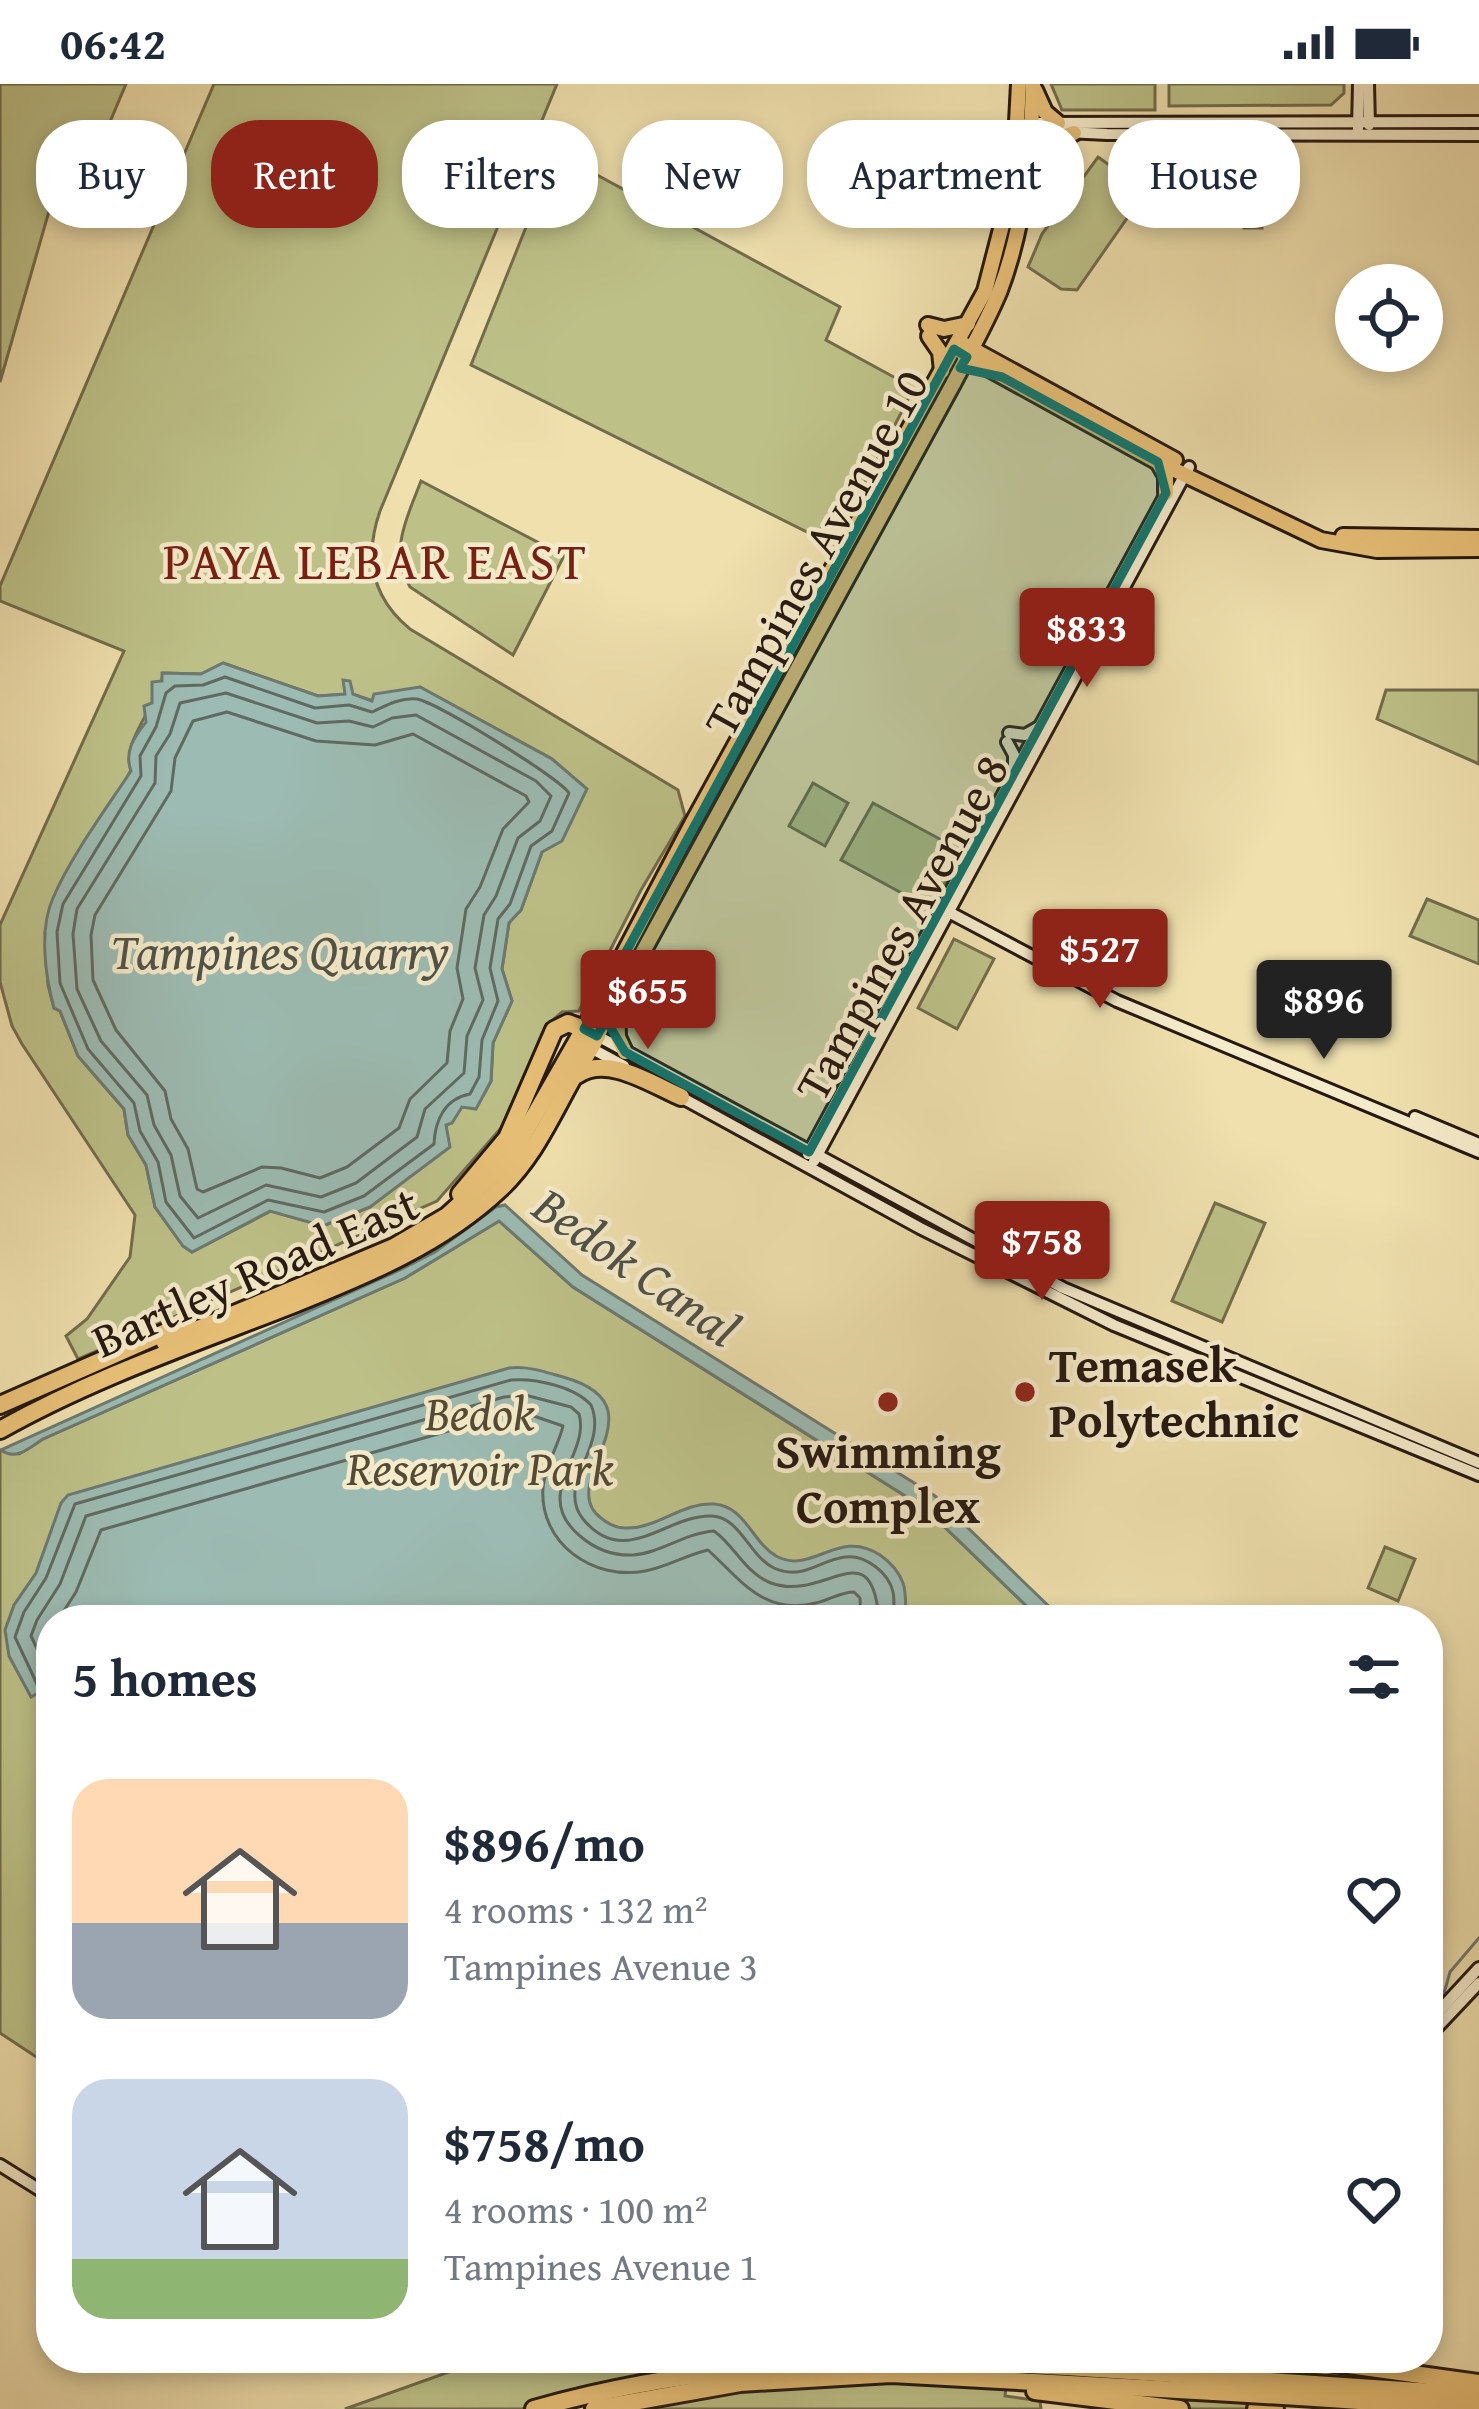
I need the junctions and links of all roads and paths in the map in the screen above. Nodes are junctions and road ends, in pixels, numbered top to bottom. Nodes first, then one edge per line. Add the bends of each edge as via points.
1 (1019, 84) edge
2 (1033, 85) edge
3 (1363, 91) edge
4 (1025, 120) edge
5 (1027, 120) edge
6 (1055, 120) edge
7 (1396, 122) junction
8 (1479, 122) edge
9 (1084, 123) edge
10 (1324, 123) junction
11 (1364, 128) junction
12 (1084, 133) edge
13 (1479, 135) edge
14 (1004, 228) edge
15 (1017, 228) edge
16 (986, 319) junction
17 (968, 324) junction
18 (963, 349) junction
19 (1000, 370) junction
20 (942, 371) junction
21 (953, 384) junction
22 (1158, 462) junction
23 (1183, 469) junction
24 (1166, 493) junction
25 (1479, 538) edge
26 (1479, 549) edge
27 (1040, 726) junction
28 (1014, 774) junction
29 (946, 907) junction
30 (617, 1000) junction
31 (588, 1039) junction
32 (625, 1052) junction
33 (572, 1079) junction
34 (681, 1097) junction
35 (771, 1139) junction
36 (1479, 1148) edge
37 (811, 1159) junction
38 (322, 1294) junction
39 (1093, 1308) junction
40 (225, 1324) junction
41 (0, 1405) edge
42 (0, 1417) edge
43 (1371, 1418) junction
44 (0, 1430) edge
45 (1378, 1433) junction
46 (0, 1440) edge
47 (1470, 1463) edge
48 (1479, 1475) edge
49 (1479, 1968) edge
50 (1479, 1983) edge
51 (1464, 1994) junction
52 (1443, 2017) edge
53 (0, 2169) edge
54 (36, 2192) edge
55 (710, 2373) edge
56 (1098, 2373) edge
57 (1405, 2373) edge
58 (891, 2374) junction
59 (1479, 2383) edge
60 (1214, 2384) junction
61 (1314, 2391) junction
62 (1479, 2395) edge
63 (534, 2409) edge
64 (594, 2409) edge
65 (1180, 2409) edge
66 (1476, 2409) edge

1 - 4 main road, Tampines Avenue 10
2 - 5 main road, Tampines Avenue 10
2 - 6 main road
3 - 7 main road
3 - 10 main road
3 - 11 main road
7 - 8 main road
7 - 11 main road
9 - 10 main road
10 - 11 main road
11 - 12 main road
11 - 13 main road
14 - 17 main road, Tampines Avenue 10
15 - 16 main road, Tampines Avenue 10
16 - 18 main road, Tampines Avenue 10
16 - 19 main road via 988,350
17 - 18 main road, Tampines Avenue 10
17 - 20 main road via 928,330
18 - 19 main road
18 - 20 main road, Tampines Avenue 10
18 - 21 main road, Tampines Avenue 10
19 - 21 main road
19 - 22 main road
19 - 23 main road
20 - 31 main road, Tampines Avenue 10 via 693,822
21 - 30 main road, Tampines Avenue 10
22 - 23 main road
22 - 24 main road
23 - 24 main road, Tampines Avenue 8
23 - 25 main road via 1334,534
23 - 26 main road via 1321,540
23 - 29 main road, Tampines Avenue 8
24 - 27 main road, Tampines Avenue 8
27 - 28 main road, Tampines Avenue 8
27 - 28 main road via 1008,738
28 - 29 main road, Tampines Avenue 8
29 - 36 main road via 1117,1001
29 - 37 main road, Tampines Avenue 8
30 - 31 main road, Tampines Avenue 10
30 - 32 main road
31 - 32 main road
31 - 33 highway, Bartley Road East
31 - 34 main road
31 - 40 highway, Bartley Road East via 509,1160 447,1216
31 - 41 highway via 502,1153 460,1195 393,1238
32 - 35 main road
33 - 34 highway via 605,1066
33 - 38 highway, Bartley Road East via 538,1144 499,1190 433,1240
34 - 35 main road
35 - 37 main road
37 - 39 main road
38 - 40 highway, Bartley Road East
38 - 46 highway
39 - 43 main road
39 - 45 main road
40 - 42 highway, Bartley Road East
40 - 44 highway, Bartley Road East
43 - 45 main road
43 - 47 main road
45 - 47 main road
47 - 48 main road
49 - 51 main road
50 - 51 main road
51 - 52 main road
53 - 54 main road
55 - 63 highway
56 - 60 highway
57 - 59 highway
58 - 60 highway
58 - 64 highway via 740,2383
58 - 65 highway
60 - 61 highway, bridge
61 - 62 highway
61 - 66 highway

